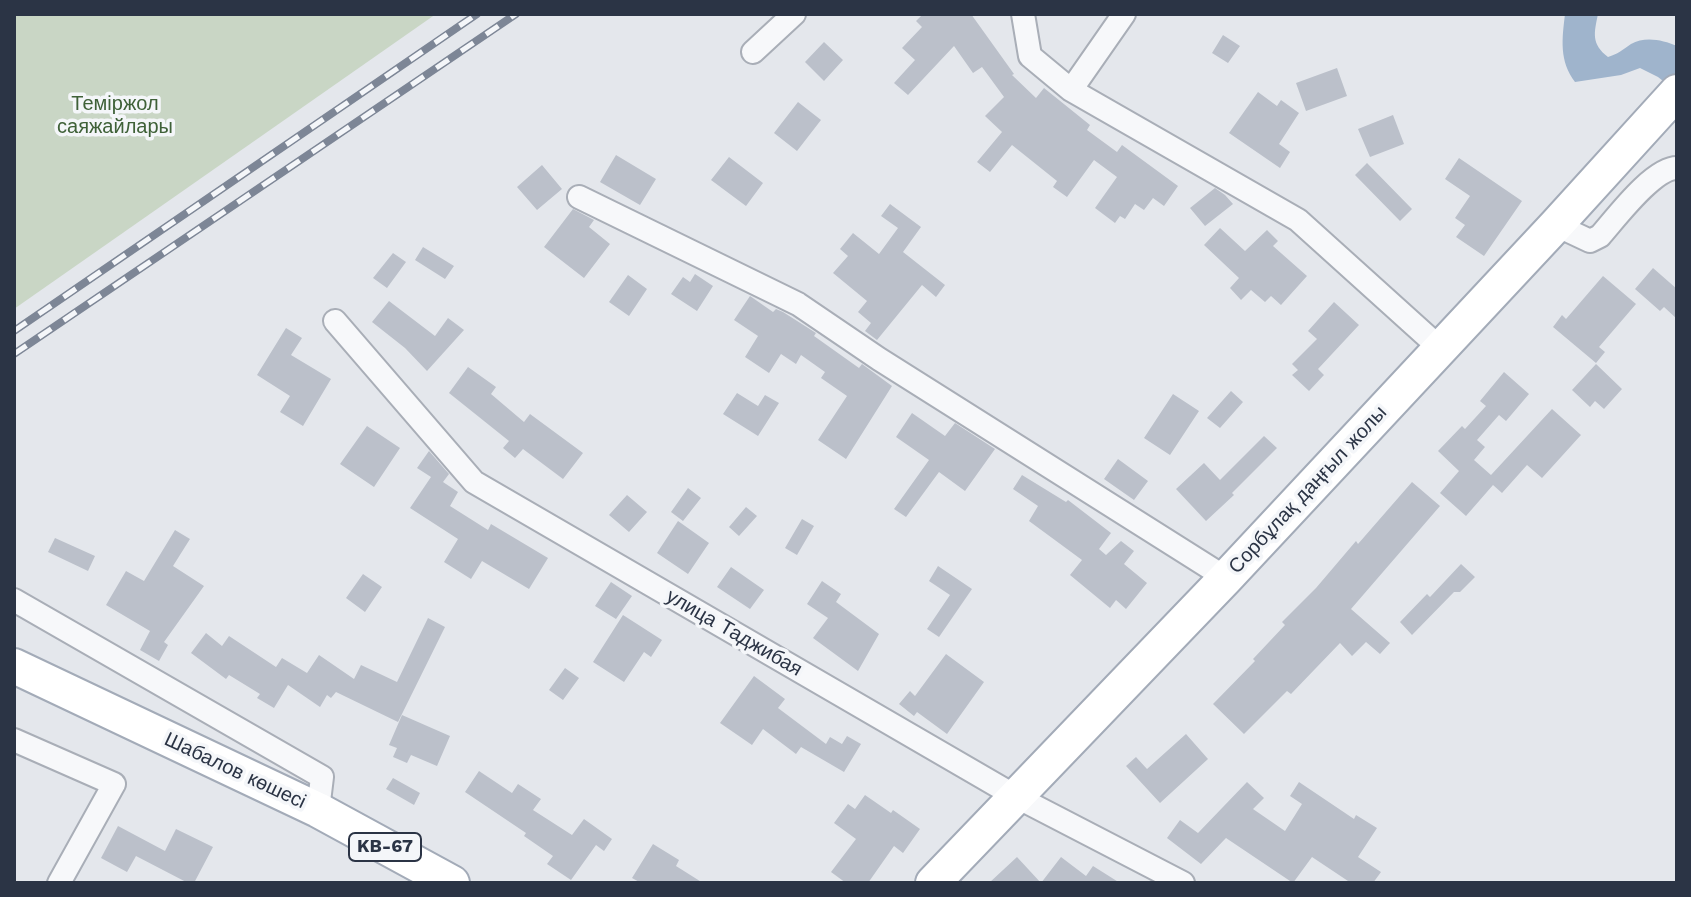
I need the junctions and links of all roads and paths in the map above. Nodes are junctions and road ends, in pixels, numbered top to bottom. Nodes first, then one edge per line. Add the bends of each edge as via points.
1 (794, 14) edge
2 (1023, 14) edge
3 (1124, 14) edge
4 (753, 52) dead end
5 (1071, 90) junction
6 (1677, 92) edge
7 (1677, 168) edge
8 (579, 197) dead end
9 (1556, 225) junction
10 (335, 321) dead end
11 (1441, 349) junction
12 (1226, 578) junction
13 (14, 600) edge
14 (14, 666) edge
15 (14, 740) edge
16 (1015, 796) junction
17 (318, 810) junction
18 (59, 883) edge
19 (452, 883) edge
20 (933, 883) edge
21 (1183, 883) edge

1 - 4 street
2 - 5 street via 1030,56
3 - 5 street
5 - 11 street via 1298,220
6 - 9 main road, Сорбұлақ даңғыл жолы
7 - 9 street via 1655,177 1590,241
8 - 12 street via 798,304
9 - 11 main road, Сорбұлақ даңғыл жолы
10 - 16 street, улица Таджибая via 474,482
11 - 12 main road, Сорбұлақ даңғыл жолы
12 - 16 main road, Сорбұлақ даңғыл жолы
13 - 17 street via 322,777
14 - 17 main road, Шабалов көшесі
15 - 18 street via 114,784
16 - 20 main road, Сорбұлақ даңғыл жолы
16 - 21 street, улица Таджибая
17 - 19 main road, Шабалов көшесі / KB-67

